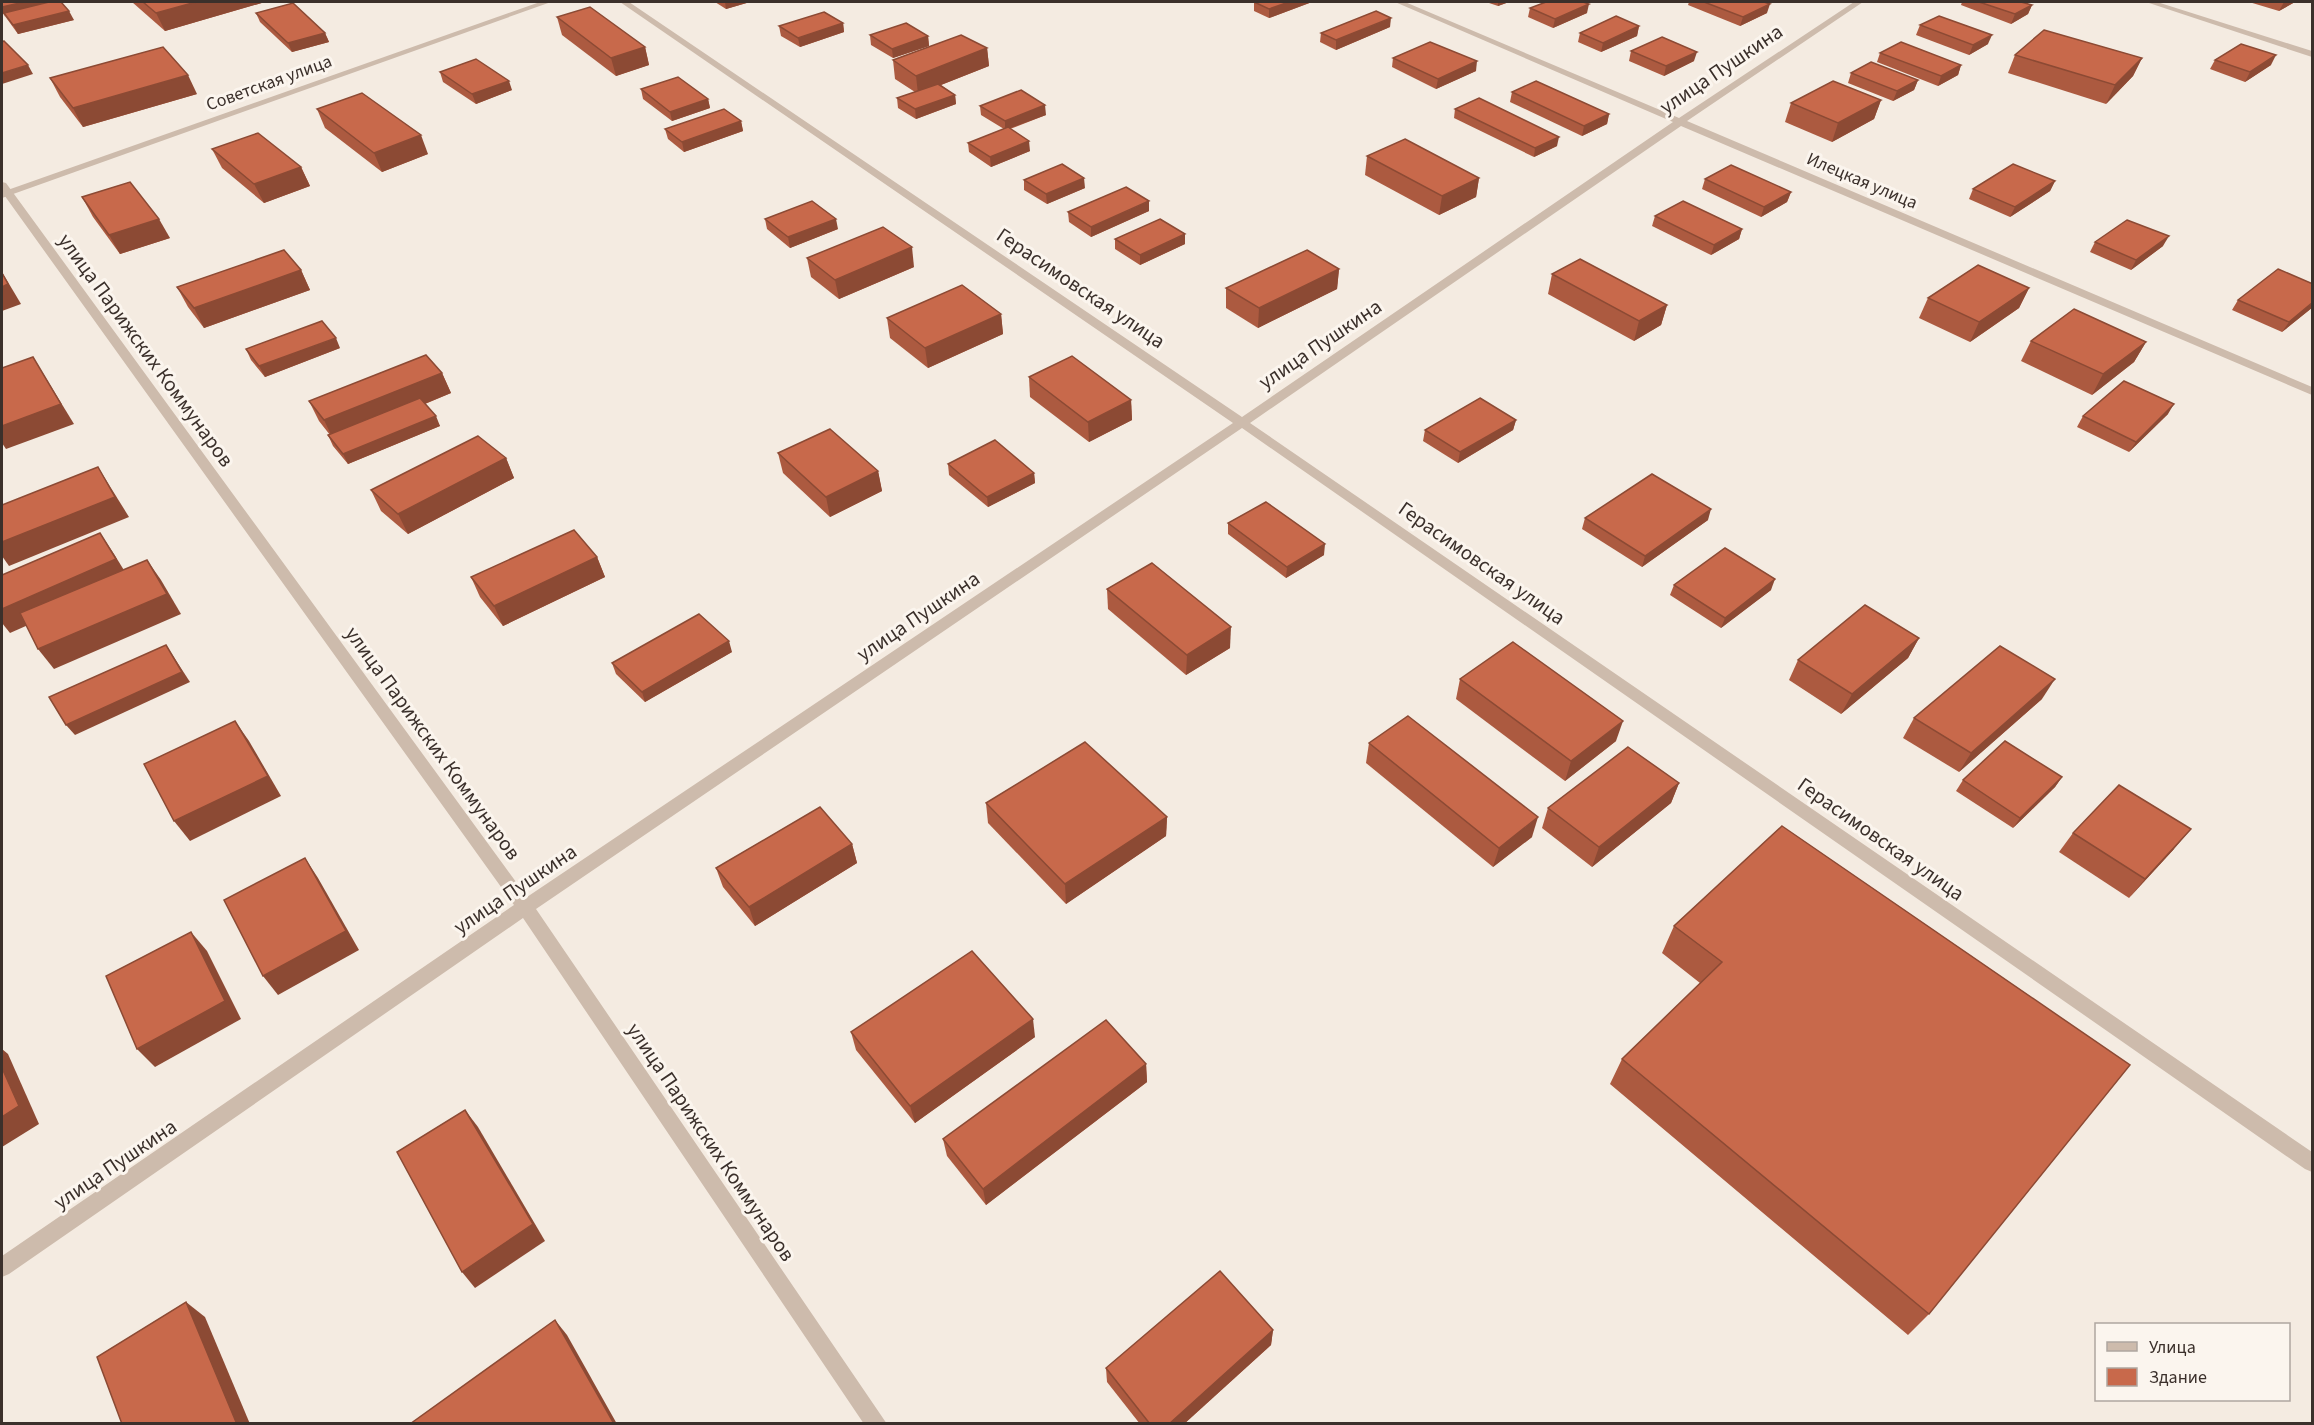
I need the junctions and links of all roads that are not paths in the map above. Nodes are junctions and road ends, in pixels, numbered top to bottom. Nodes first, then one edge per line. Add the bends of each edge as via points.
1 (547, 2) edge
2 (624, 2) edge
3 (1399, 2) edge
4 (1859, 2) edge
5 (2150, 2) edge
6 (2313, 54) edge
7 (1681, 121) junction
8 (3, 191) edge
9 (2313, 392) edge
10 (1241, 423) junction
11 (525, 906) junction
12 (2313, 1162) edge
13 (2, 1267) edge
14 (877, 1424) edge

1 - 8 street, Советская улица
2 - 10 street, Герасимовская улица
3 - 7 street, Илецкая улица
4 - 7 street, улица Пушкина
5 - 6 street
7 - 9 street, Илецкая улица
7 - 10 street, улица Пушкина
8 - 11 street, улица Парижских Коммунаров
10 - 11 street, улица Пушкина
10 - 12 street, Герасимовская улица
11 - 13 street, улица Пушкина
11 - 14 street, улица Парижских Коммунаров

